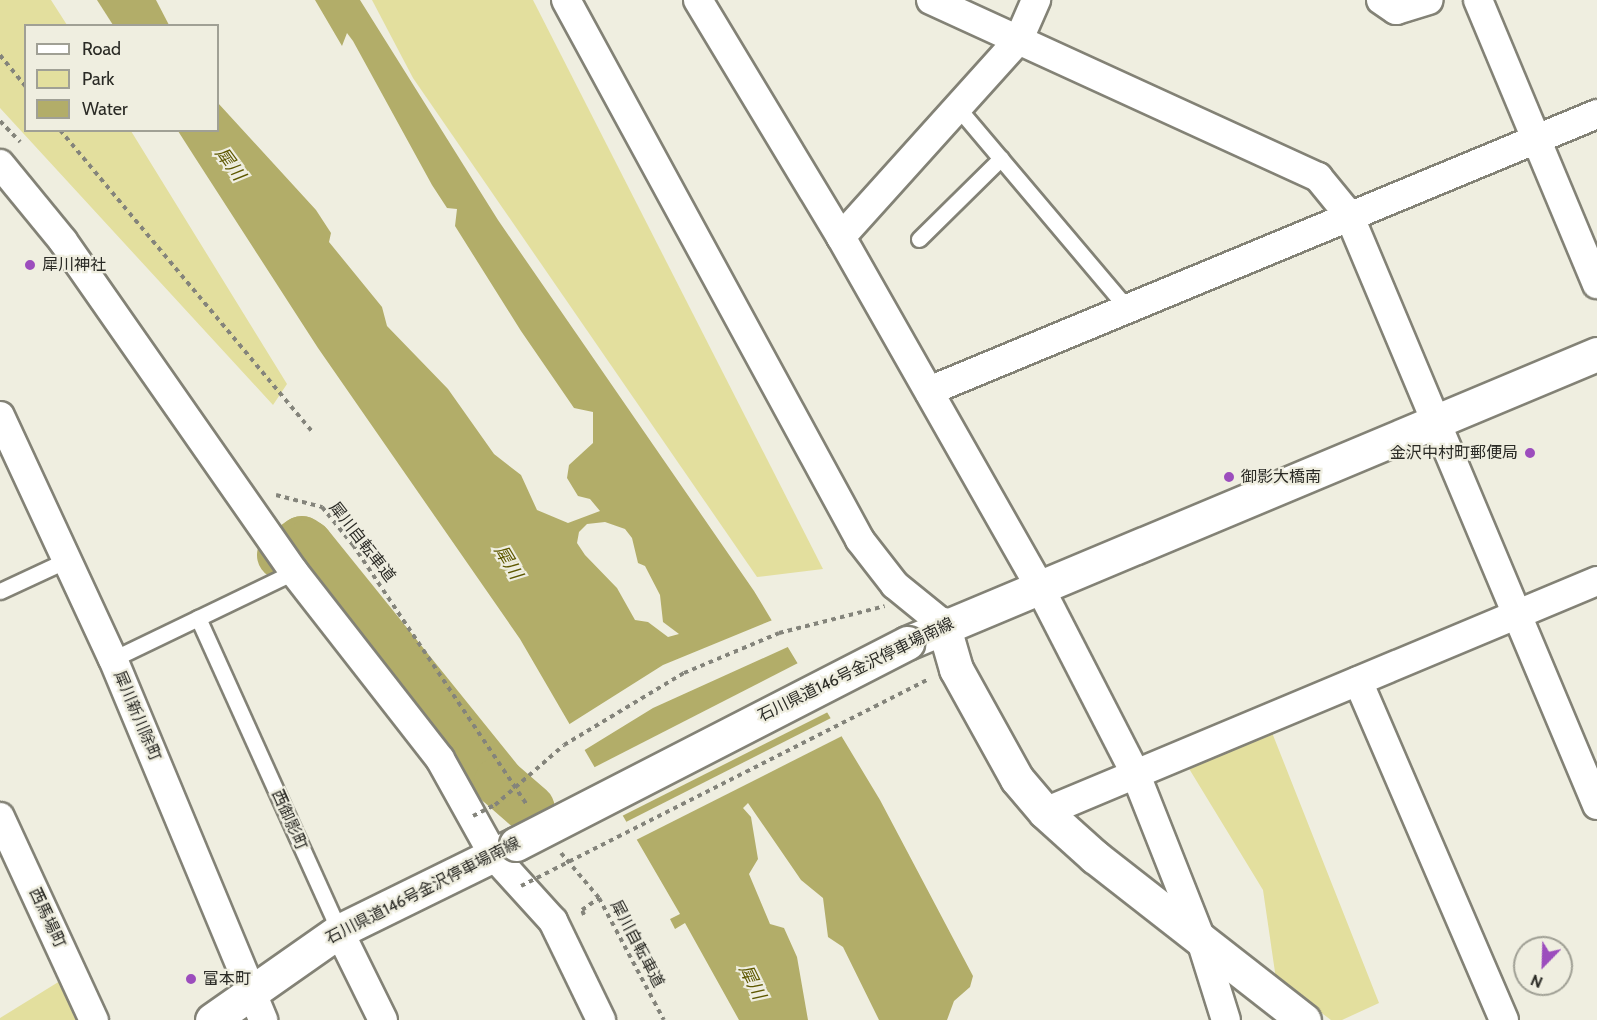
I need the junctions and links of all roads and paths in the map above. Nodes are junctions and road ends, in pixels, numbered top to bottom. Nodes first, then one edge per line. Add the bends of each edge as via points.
1 (566, 0) edge
2 (698, 0) edge
3 (931, 0) edge
4 (1036, 0) edge
5 (1381, 0) edge
6 (1429, 0) edge
7 (1478, 0) edge
8 (1019, 39) junction
9 (0, 55) edge
10 (24, 85) edge
11 (958, 108) junction
12 (1597, 114) edge
13 (0, 121) edge
14 (62, 132) edge
15 (1534, 140) junction
16 (27, 150) dead end
17 (1001, 158) junction
18 (0, 164) edge
19 (1348, 215) junction
20 (841, 237) junction
21 (919, 239) dead end
22 (1597, 284) edge
23 (1127, 308) junction
24 (1597, 354) edge
25 (929, 391) junction
26 (0, 416) edge
27 (1436, 421) junction
28 (312, 431) dead end
29 (268, 485) dead end
30 (69, 559) junction
31 (294, 572) junction
32 (1597, 581) edge
33 (1039, 586) junction
34 (0, 591) edge
35 (885, 606) dead end
36 (1517, 615) junction
37 (198, 618) junction
38 (943, 624) junction
39 (113, 659) junction
40 (929, 679) dead end
41 (1358, 681) junction
42 (1136, 775) junction
43 (1597, 805) edge
44 (530, 809) dead end
45 (1045, 812) junction
46 (473, 816) junction
47 (0, 817) edge
48 (555, 843) dead end
49 (505, 850) junction
50 (521, 886) junction
51 (339, 931) junction
52 (1199, 934) junction
53 (250, 990) junction
54 (94, 1020) edge
55 (212, 1020) edge
56 (263, 1020) edge
57 (383, 1020) edge
58 (601, 1020) edge
59 (664, 1020) edge
60 (1226, 1020) edge
61 (1304, 1020) edge
62 (1504, 1020) edge

1 - 38 street via 860,540 895,585
2 - 20 street
3 - 8 street
4 - 8 street
5 - 6 street via 1396,10
7 - 15 street
8 - 11 street
8 - 19 street via 1317,177
9 - 10 path
11 - 17 lane
11 - 20 street
12 - 15 street
13 - 16 path
14 - 28 path
15 - 19 street
15 - 22 street
17 - 21 lane
17 - 23 lane
18 - 31 street via 63,241
19 - 23 street
19 - 27 street
20 - 25 street
23 - 25 street
24 - 27 main road, 石川県道146号金沢停車場南線
25 - 33 street
26 - 30 street, 犀川新川除町
27 - 33 main road, 石川県道146号金沢停車場南線
27 - 36 street
29 - 44 path, 犀川自転車道 via 275,495 322,507 347,538
30 - 34 lane
30 - 39 street, 犀川新川除町
31 - 37 lane
31 - 46 street via 440,759
32 - 36 street
33 - 38 main road, 石川県道146号金沢停車場南線
33 - 42 street
35 - 46 path, bridge via 779,633 684,673 564,745 495,805
36 - 41 street
36 - 43 street
37 - 39 lane
37 - 51 lane, 西御影町
38 - 45 main road via 956,669 1017,779
38 - 49 main road, 石川県道146号金沢停車場南線, bridge
39 - 53 street, 犀川新川除町
40 - 50 path, bridge
41 - 42 street
41 - 62 street
42 - 45 street
42 - 52 street
45 - 52 main road via 1095,857
46 - 49 street
47 - 54 street, 西馬場町
48 - 59 path, 犀川自転車道 via 599,898
49 - 50 street
49 - 51 main road, 石川県道146号金沢停車場南線
50 - 58 street via 553,921
51 - 53 main road, 石川県道146号金沢停車場南線
51 - 57 street, 西御影町
52 - 60 street
52 - 61 main road
53 - 55 main road, 石川県道146号金沢停車場南線
53 - 56 street, 犀川新川除町

